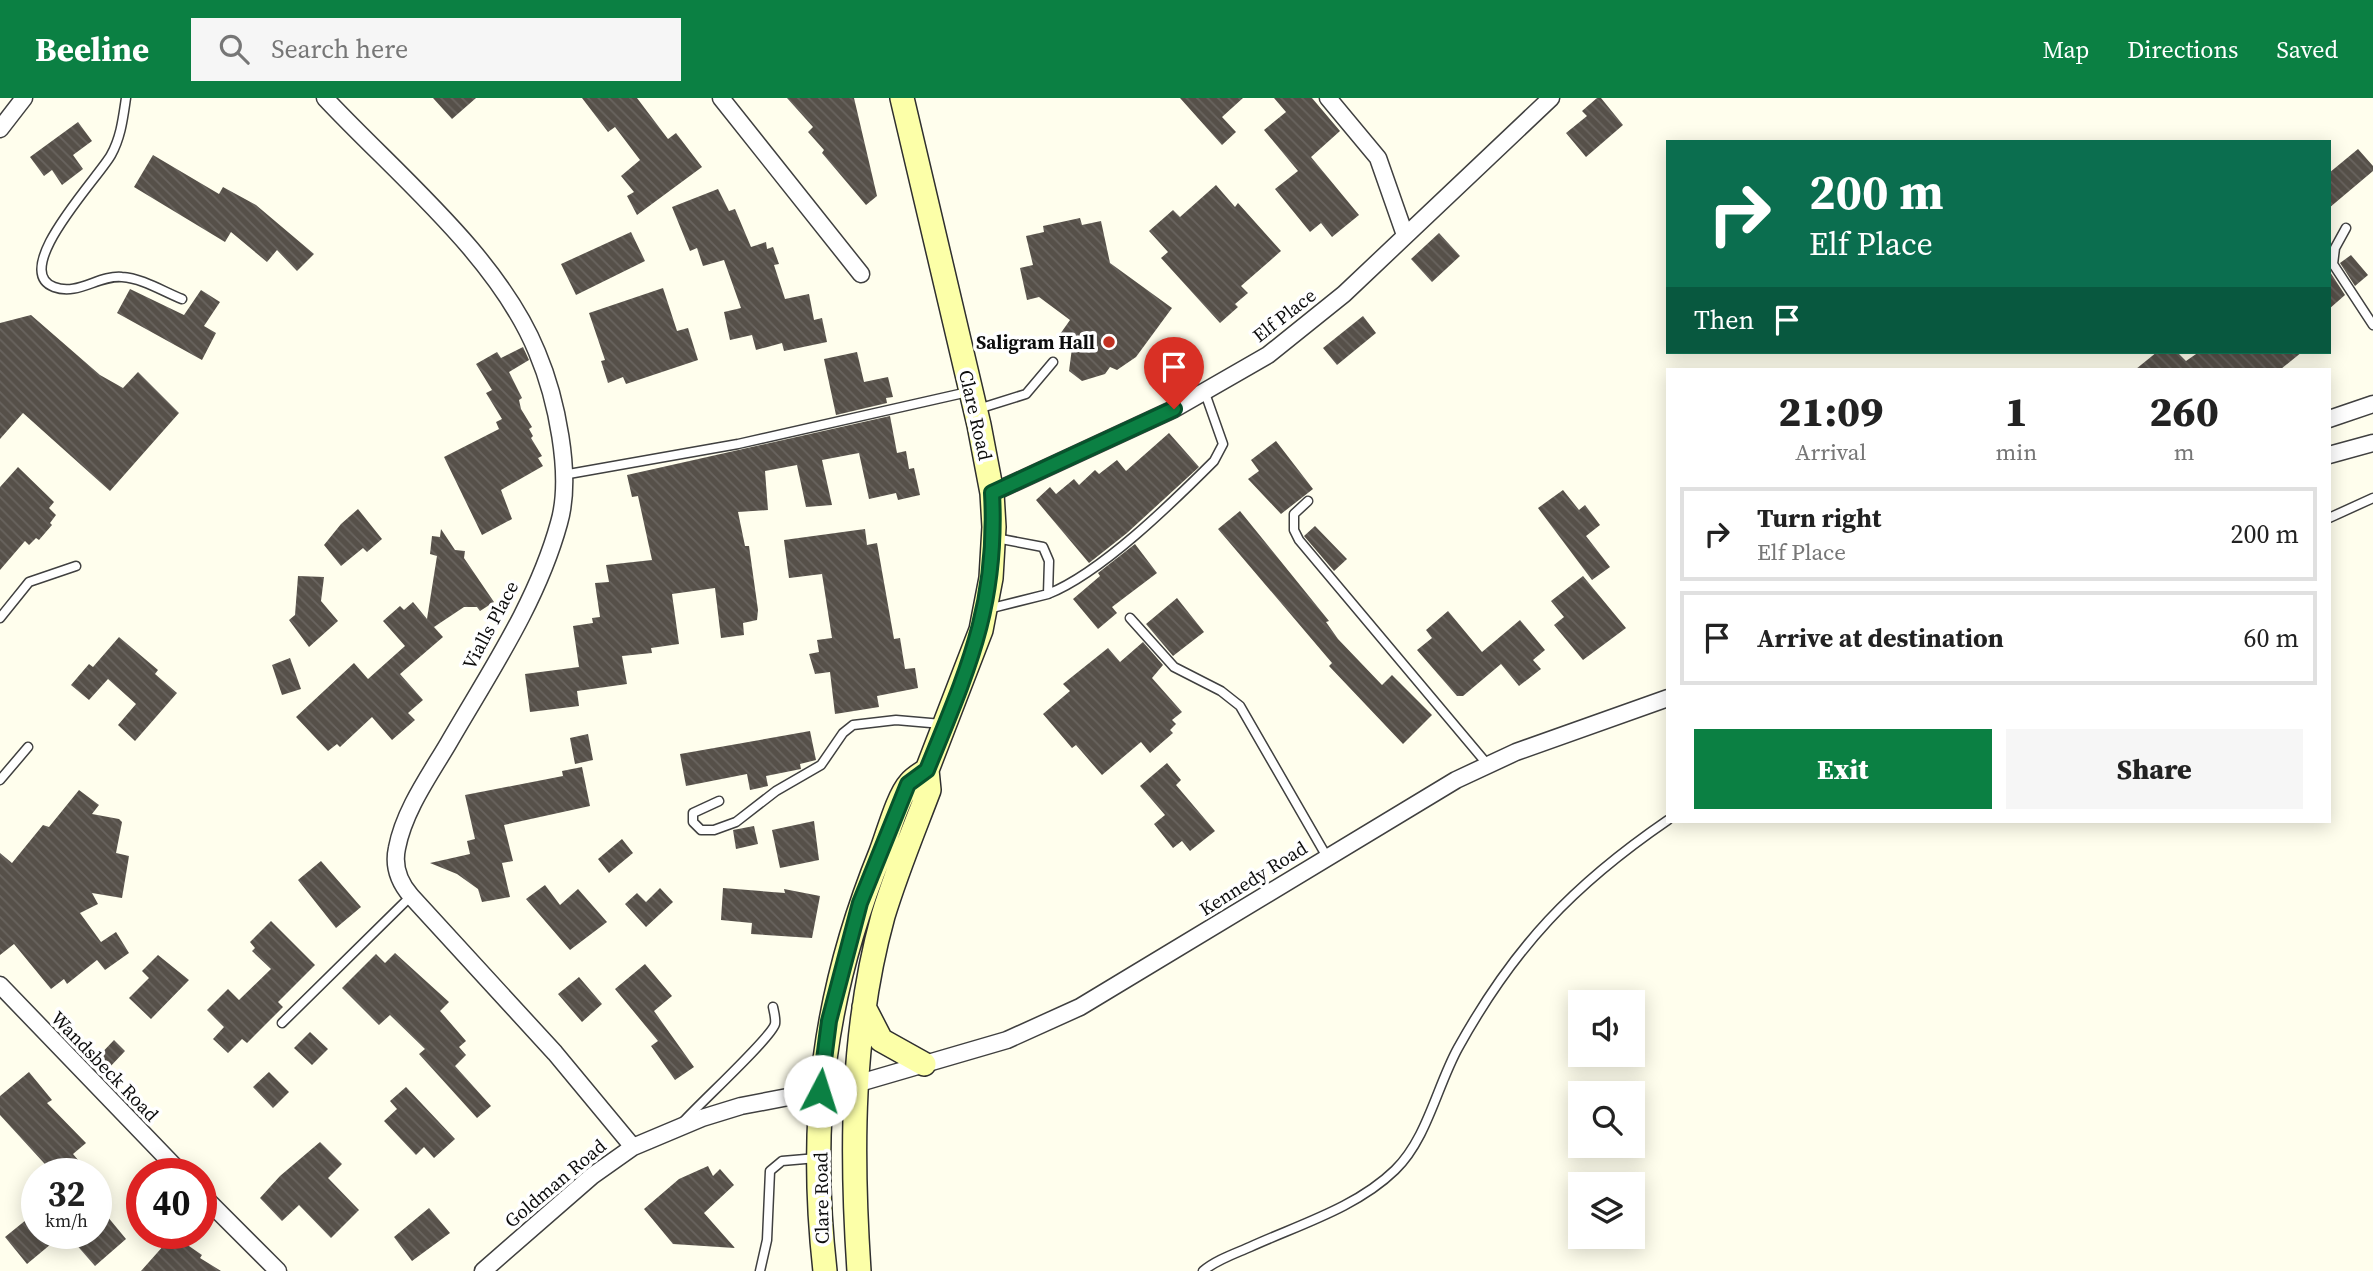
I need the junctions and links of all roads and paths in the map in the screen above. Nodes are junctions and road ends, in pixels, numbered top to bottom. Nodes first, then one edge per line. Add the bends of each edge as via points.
1 (24, 98) edge
2 (125, 98) edge
3 (325, 98) edge
4 (721, 98) edge
5 (902, 98) edge
6 (1328, 98) edge
7 (1551, 98) edge
8 (0, 129) edge
9 (2346, 228) dead end
10 (1405, 235) junction
11 (861, 274) dead end
12 (182, 299) dead end
13 (2373, 325) edge
14 (1053, 362) dead end
15 (1205, 393) junction
16 (973, 401) junction
17 (2373, 404) edge
18 (2331, 418) edge
19 (2373, 443) edge
20 (2331, 454) edge
21 (563, 475) junction
22 (992, 493) junction
23 (2373, 498) edge
24 (1308, 501) dead end
25 (2331, 517) edge
26 (994, 537) junction
27 (76, 566) dead end
28 (1048, 594) junction
29 (985, 609) junction
30 (0, 618) edge
31 (1130, 618) dead end
32 (1666, 699) edge
33 (945, 724) junction
34 (28, 747) dead end
35 (1488, 765) junction
36 (927, 770) junction
37 (0, 780) edge
38 (719, 801) dead end
39 (1666, 821) edge
40 (1326, 857) junction
41 (411, 896) junction
42 (0, 985) edge
43 (773, 1007) dead end
44 (864, 1007) junction
45 (282, 1023) dead end
46 (924, 1064) junction
47 (856, 1084) junction
48 (820, 1091) junction
49 (680, 1126) junction
50 (633, 1147) junction
51 (167, 1158) edge
52 (820, 1158) junction
53 (217, 1210) edge
54 (278, 1271) edge
55 (483, 1271) edge
56 (760, 1271) edge
57 (825, 1271) edge
58 (859, 1271) edge
59 (1203, 1271) edge

1 - 8 street
2 - 12 lane via 118,141 48,243 40,271 45,281 57,288 75,289 122,277
3 - 21 street, Vialls Place via 436,212 510,300 525,324 548,383
4 - 11 street
5 - 16 street, Clare Road
6 - 10 street via 1378,158
7 - 10 street, Elf Place
9 - 13 lane via 2335,248 2333,264
10 - 15 street, Elf Place via 1306,327
14 - 16 lane via 1026,394
15 - 22 street, Elf Place
15 - 28 lane via 1223,444 1214,461 1095,568
16 - 21 lane
16 - 22 street, Clare Road
17 - 18 street
19 - 20 street
21 - 41 street, Vialls Place via 560,521 521,619 400,834 397,870 401,885
22 - 26 street, Clare Road
23 - 25 lane
24 - 35 lane via 1294,514 1299,540
26 - 28 lane via 1043,548 1049,561
26 - 29 street, Clare Road
27 - 30 lane via 29,582
28 - 29 lane
29 - 33 street, Clare Road via 975,651
31 - 40 lane via 1174,667 1240,705
32 - 35 street, Kennedy Road
33 - 36 street, Clare Road
33 - 38 lane via 896,720 853,725 821,765 736,822 701,830 693,822 694,813
34 - 37 lane
35 - 40 street, Kennedy Road
36 - 44 street, Clare Road via 929,790 883,916
36 - 48 street, Clare Road via 908,784 860,903 833,1003
39 - 59 lane via 1600,869 1528,942 1494,987 1457,1050 1409,1153 1396,1169 1352,1201
40 - 46 street, Kennedy Road via 1080,1007 1007,1040
41 - 45 lane
41 - 50 street, Vialls Place via 555,1053
42 - 51 street, Wandsbeck Road
43 - 49 lane via 775,1023 768,1036
44 - 46 street via 881,1040
44 - 47 street, Clare Road
46 - 47 street, Kennedy Road
47 - 48 street, Kennedy Road
47 - 58 street, Clare Road via 854,1186
48 - 49 street, Goldman Road via 741,1106
48 - 52 street, Clare Road
49 - 50 street, Goldman Road
50 - 55 street, Goldman Road via 592,1176
52 - 56 lane via 782,1161 770,1171 767,1240
52 - 57 street, Clare Road
53 - 54 street

